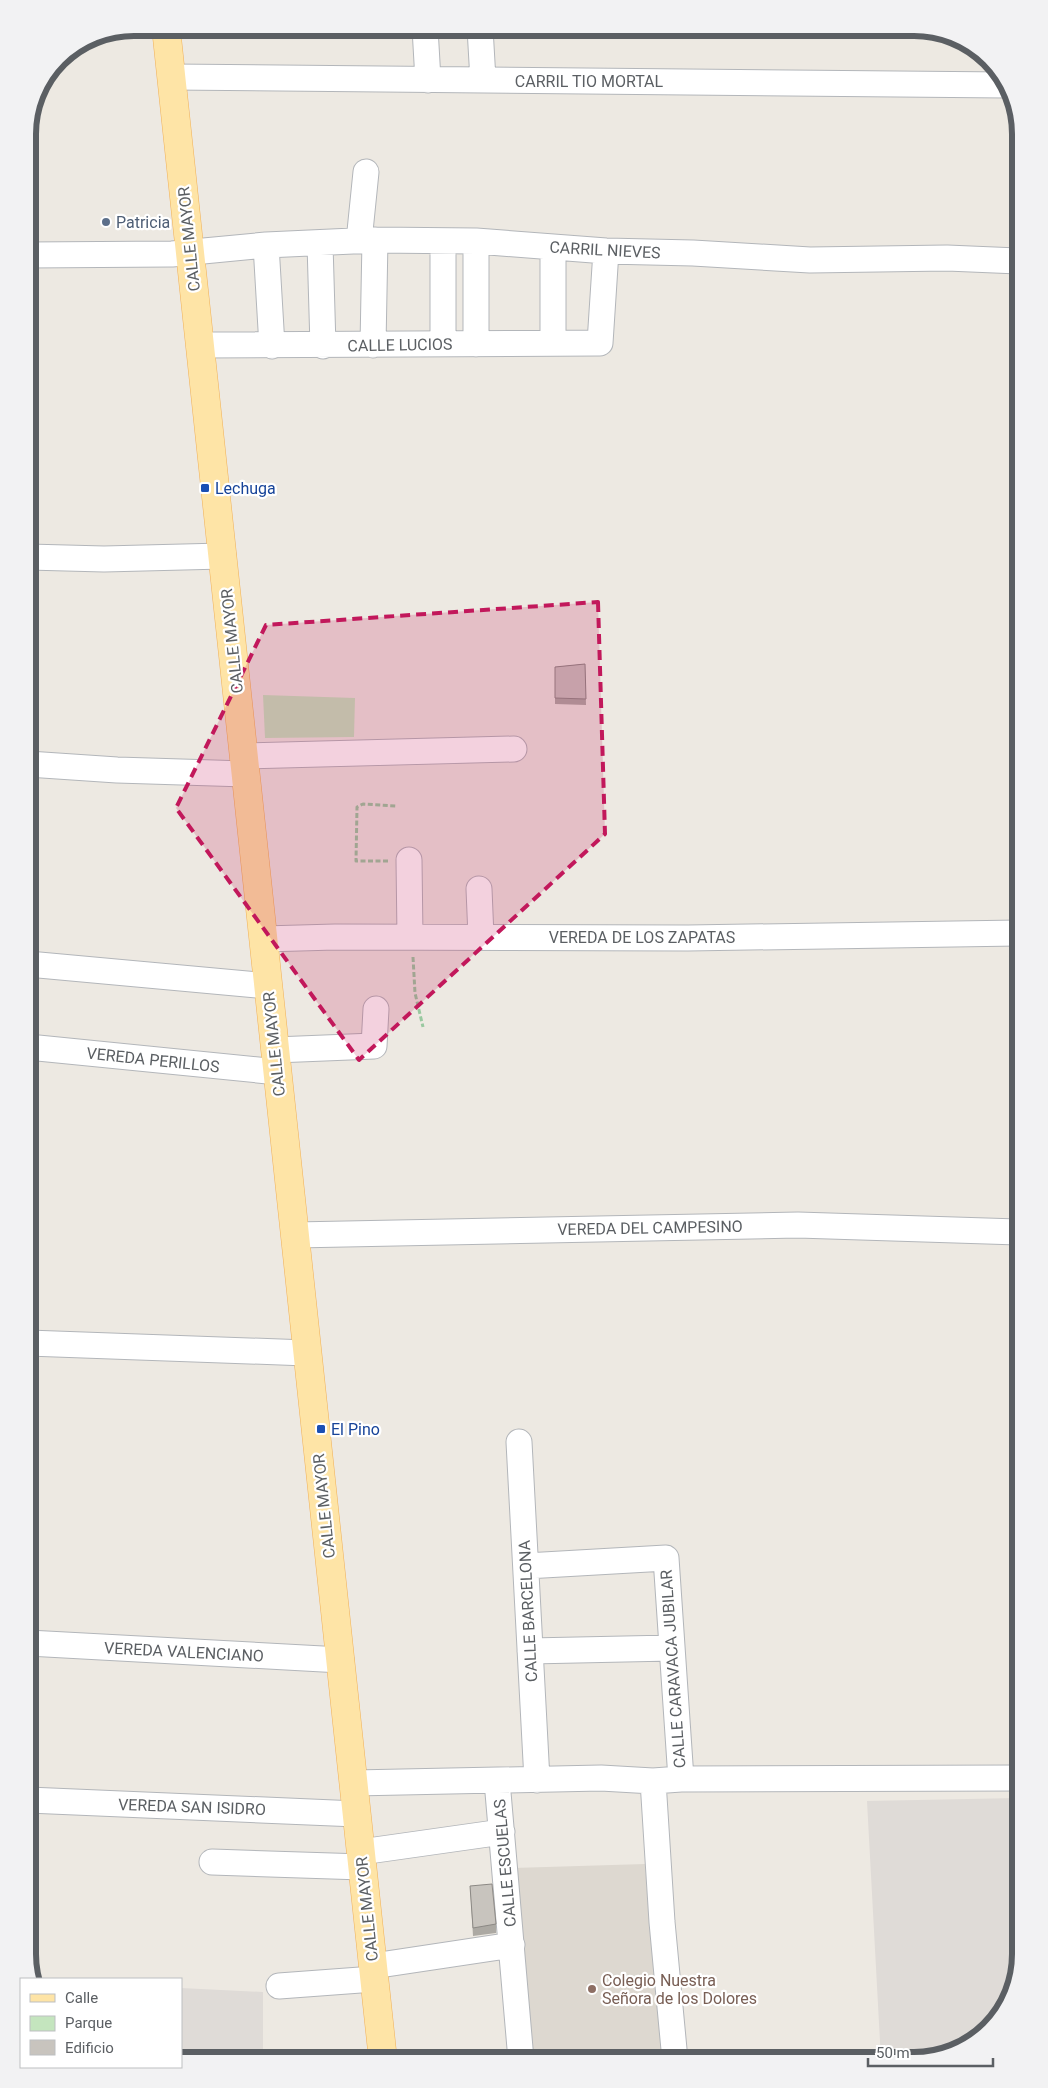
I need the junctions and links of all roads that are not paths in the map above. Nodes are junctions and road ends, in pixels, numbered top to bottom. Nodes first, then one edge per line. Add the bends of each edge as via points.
1 (167, 36) edge
2 (425, 36) edge
3 (480, 36) edge
4 (171, 77) junction
5 (428, 80) junction
6 (483, 80) junction
7 (999, 85) edge
8 (366, 172) dead end
9 (443, 240) junction
10 (367, 241) junction
11 (476, 241) junction
12 (320, 244) junction
13 (266, 245) junction
14 (553, 247) junction
15 (606, 251) junction
16 (190, 252) junction
17 (36, 255) edge
18 (1012, 261) edge
19 (553, 343) junction
20 (444, 344) junction
21 (476, 344) junction
22 (201, 345) junction
23 (373, 345) junction
24 (272, 346) junction
25 (324, 346) junction
26 (223, 556) junction
27 (36, 557) edge
28 (514, 749) dead end
29 (36, 765) edge
30 (245, 765) junction
31 (409, 860) road end
32 (479, 888) dead end
33 (1012, 933) edge
34 (410, 937) junction
35 (482, 937) junction
36 (264, 939) junction
37 (36, 965) edge
38 (268, 986) junction
39 (376, 1009) dead end
40 (36, 1047) edge
41 (276, 1061) junction
42 (1012, 1232) edge
43 (295, 1235) junction
44 (36, 1343) edge
45 (307, 1353) junction
46 (519, 1442) dead end
47 (526, 1566) junction
48 (36, 1642) edge
49 (672, 1648) junction
50 (530, 1651) junction
51 (341, 1660) junction
52 (1012, 1778) edge
53 (681, 1779) junction
54 (536, 1780) junction
55 (497, 1781) junction
56 (653, 1781) junction
57 (354, 1783) junction
58 (36, 1800) edge
59 (357, 1814) junction
60 (502, 1832) junction
61 (362, 1859) junction
62 (212, 1862) dead end
63 (512, 1945) junction
64 (374, 1973) junction
65 (279, 1986) dead end
66 (382, 2052) edge
67 (520, 2052) edge
68 (674, 2052) edge

1 - 4 main road, CALLE MAYOR
2 - 5 street
3 - 6 street
4 - 5 street, CARRIL TIO MORTAL
4 - 16 main road, CALLE MAYOR
5 - 6 street, CARRIL TIO MORTAL
6 - 7 street, CARRIL TIO MORTAL
8 - 10 street
9 - 10 street, CARRIL NIEVES
9 - 11 street, CARRIL NIEVES
9 - 20 street
10 - 12 street, CARRIL NIEVES
10 - 23 street
11 - 14 street, CARRIL NIEVES
11 - 21 street
12 - 13 street, CARRIL NIEVES
12 - 25 street
13 - 16 street, CARRIL NIEVES
13 - 24 street
14 - 15 street, CARRIL NIEVES
14 - 19 street
15 - 18 street, CARRIL NIEVES via 810,260
15 - 19 street, CALLE LUCIOS via 600,343
16 - 17 street, CARRIL NIEVES
16 - 22 main road, CALLE MAYOR
19 - 21 street, CALLE LUCIOS
20 - 21 street, CALLE LUCIOS
20 - 23 street, CALLE LUCIOS
22 - 24 street, CALLE LUCIOS
22 - 26 main road, CALLE MAYOR
23 - 25 street, CALLE LUCIOS
24 - 25 street, CALLE LUCIOS
26 - 27 street
26 - 30 main road, CALLE MAYOR
28 - 30 street
29 - 30 street via 117,770
30 - 36 main road, CALLE MAYOR
31 - 34 street
32 - 35 street
33 - 35 street, VEREDA DE LOS ZAPATAS via 688,938
34 - 35 street, VEREDA DE LOS ZAPATAS
34 - 36 street, VEREDA DE LOS ZAPATAS
36 - 38 main road, CALLE MAYOR
37 - 38 street
38 - 41 main road, CALLE MAYOR
39 - 41 street, VEREDA PERILLOS via 374,1046
40 - 41 street, VEREDA PERILLOS
41 - 43 main road, CALLE MAYOR
42 - 43 street, VEREDA DEL CAMPESINO via 798,1226
43 - 45 main road, CALLE MAYOR
44 - 45 street
45 - 51 main road, CALLE MAYOR
46 - 47 street, CALLE BARCELONA
47 - 49 street, CALLE CARAVACA JUBILAR via 666,1558
47 - 50 street, CALLE BARCELONA
48 - 51 street, VEREDA VALENCIANO
49 - 50 street
49 - 53 street, CALLE CARAVACA JUBILAR
50 - 54 street, CALLE BARCELONA
51 - 57 main road, CALLE MAYOR
52 - 53 street
53 - 56 street
54 - 55 street
54 - 56 street via 601,1778
55 - 57 street
55 - 60 street, CALLE ESCUELAS
56 - 68 street
57 - 59 main road, CALLE MAYOR
58 - 59 street, VEREDA SAN ISIDRO
59 - 61 main road, CALLE MAYOR
60 - 61 street
60 - 63 street, CALLE ESCUELAS
61 - 62 street
61 - 64 main road, CALLE MAYOR
63 - 64 street, CALLE ESCUELAS
63 - 67 street, CALLE ESCUELAS
64 - 65 street, CALLE ESCUELAS
64 - 66 main road, CALLE MAYOR

